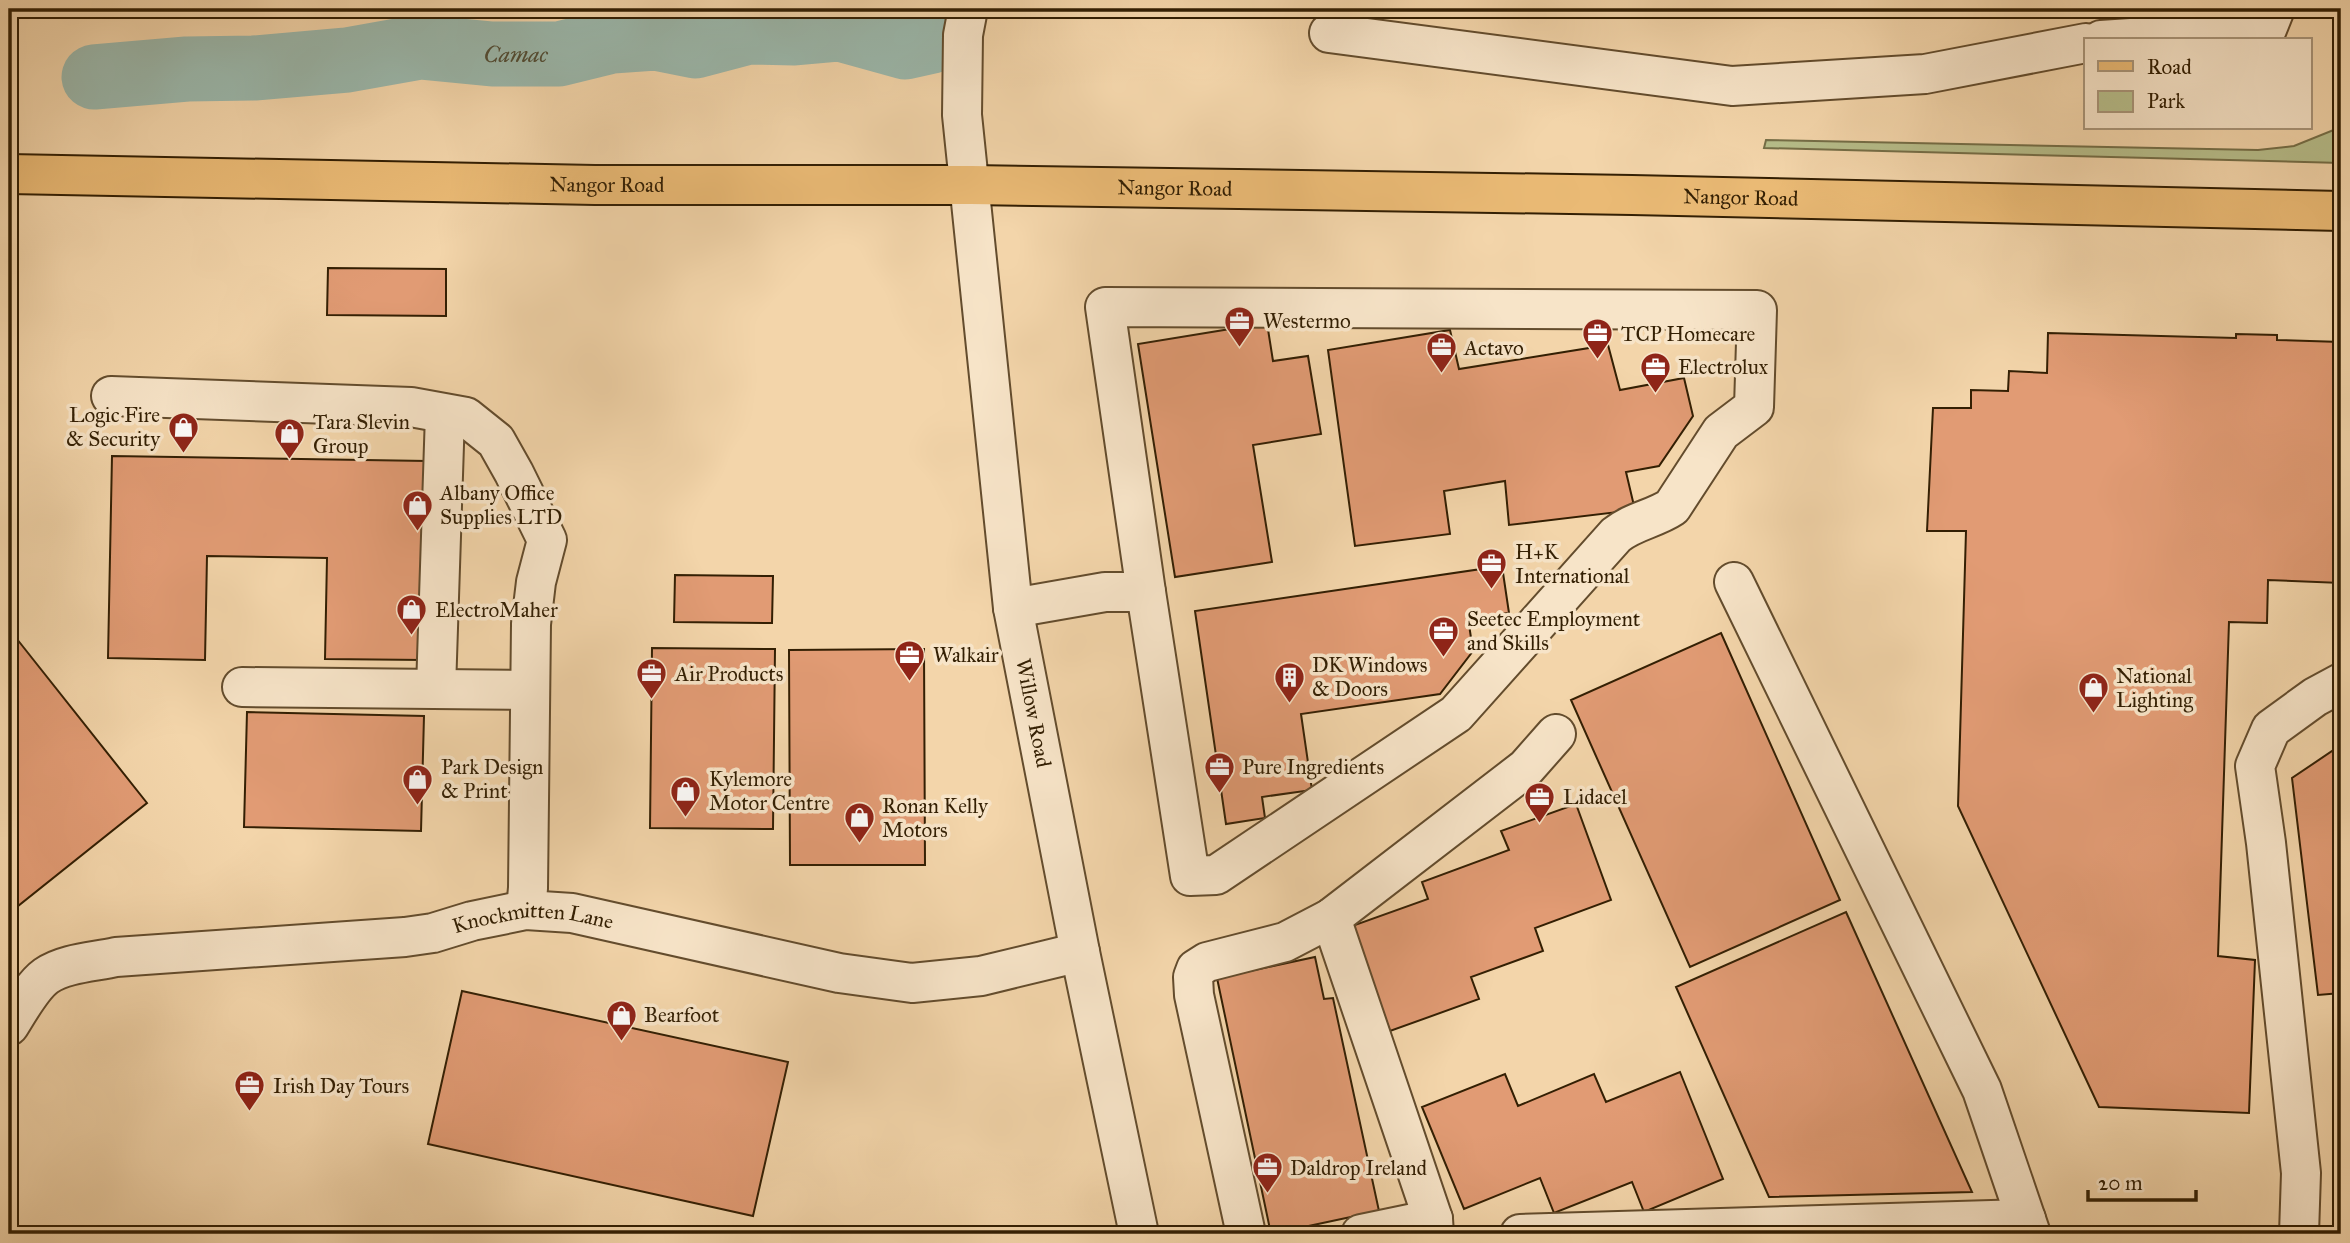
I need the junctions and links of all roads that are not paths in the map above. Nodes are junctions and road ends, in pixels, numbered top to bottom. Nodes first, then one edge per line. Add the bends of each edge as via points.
1 (2275, 9) edge
2 (965, 22) edge
3 (1329, 33) dead end
4 (2131, 38) edge
5 (2084, 43) edge
6 (9, 174) edge
7 (971, 185) junction
8 (2341, 211) edge
9 (111, 396) dead end
10 (445, 414) junction
11 (1734, 582) dead end
12 (1146, 592) junction
13 (1013, 608) junction
14 (2341, 684) edge
15 (242, 687) dead end
16 (436, 689) junction
17 (530, 691) junction
18 (1556, 734) dead end
19 (526, 910) junction
20 (1331, 918) junction
21 (1080, 952) junction
22 (9, 1026) edge
23 (1434, 1227) edge
24 (2028, 1227) edge
25 (1139, 1234) edge
26 (1246, 1234) edge
27 (1361, 1234) edge
28 (1520, 1234) edge
29 (2299, 1234) edge

1 - 4 street via 2266,29
2 - 7 street, Willow Road via 962,115
3 - 5 street via 1732,86 1925,74
6 - 7 main road, Nangor Road via 596,185
7 - 8 main road, Nangor Road
7 - 13 street, Willow Road
9 - 10 street via 411,407
10 - 16 street
10 - 17 street via 466,417 496,441 547,540 531,624
11 - 24 street via 1982,1090
12 - 12 street via 1190,876 1216,875 1456,714 1616,535 1672,508 1721,432 1754,407 1757,310 1105,307
12 - 13 street via 1105,592
13 - 21 street, Willow Road
14 - 29 street via 2315,696 2271,729 2255,766 2301,1174
15 - 16 street
16 - 17 street
17 - 19 street
18 - 20 street via 1526,768
19 - 21 street, Knockmitten Lane via 572,913 839,973 912,983 981,976
19 - 22 street, Knockmitten Lane via 405,937 116,957 70,967 45,976
20 - 23 street
20 - 26 street via 1285,942 1207,962 1193,977
21 - 25 street, Willow Road
23 - 27 street
24 - 28 street

